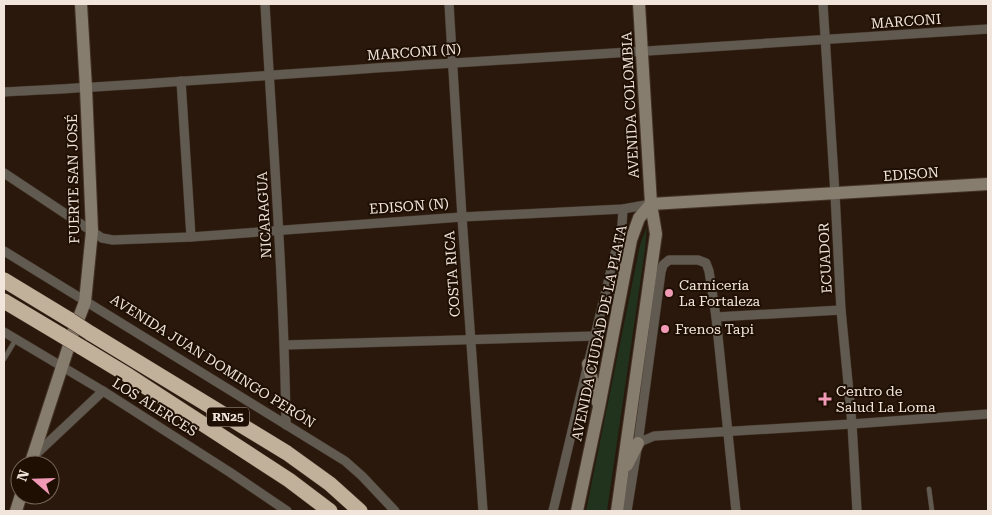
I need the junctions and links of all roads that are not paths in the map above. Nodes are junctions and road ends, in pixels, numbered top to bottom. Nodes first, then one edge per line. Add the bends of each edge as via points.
1 (81, 4) edge
2 (264, 4) edge
3 (449, 4) edge
4 (639, 4) edge
5 (823, 4) edge
6 (988, 29) edge
7 (826, 41) junction
8 (642, 52) junction
9 (453, 63) junction
10 (269, 76) junction
11 (181, 81) junction
12 (86, 88) junction
13 (4, 92) edge
14 (4, 173) edge
15 (988, 184) edge
16 (836, 194) junction
17 (651, 204) junction
18 (623, 209) junction
19 (462, 217) junction
20 (92, 231) junction
21 (279, 231) junction
22 (191, 237) junction
23 (4, 252) edge
24 (4, 280) edge
25 (4, 301) edge
26 (85, 302) junction
27 (841, 310) junction
28 (716, 317) junction
29 (4, 332) edge
30 (595, 336) junction
31 (471, 339) junction
32 (16, 340) junction
33 (285, 345) junction
34 (4, 359) edge
35 (588, 364) junction
36 (62, 366) junction
37 (103, 391) junction
38 (599, 408) junction
39 (988, 414) edge
40 (852, 424) junction
41 (286, 426) junction
42 (727, 432) junction
43 (638, 443) junction
44 (34, 455) edge
45 (38, 455) edge
46 (622, 476) junction
47 (929, 489) dead end
48 (287, 511) edge
49 (330, 511) edge
50 (360, 511) edge
51 (395, 511) edge
52 (483, 511) edge
53 (553, 511) edge
54 (577, 511) edge
55 (617, 511) edge
56 (627, 511) edge
57 (736, 511) edge
58 (857, 511) edge
59 (932, 511) edge

1 - 12 street, FUERTE SAN JOSÉ
2 - 10 street, NICARAGUA
3 - 9 street, COSTA RICA
4 - 8 street, AVENIDA COLOMBIA
5 - 7 street, ECUADOR
6 - 7 street, MARCONI
7 - 8 street, MARCONI (N)
7 - 16 street, ECUADOR
8 - 9 street, MARCONI (N)
8 - 17 street, AVENIDA COLOMBIA
9 - 10 street, MARCONI (N)
9 - 19 street, COSTA RICA
10 - 11 street, MARCONI (N)
10 - 21 street, NICARAGUA
11 - 12 street, MARCONI (N)
11 - 22 street
12 - 13 street, MARCONI (N)
12 - 20 street, FUERTE SAN JOSÉ
14 - 20 street, EDISON (N)
15 - 16 street, EDISON
16 - 17 street, EDISON (N)
16 - 27 street, ECUADOR
17 - 18 street, EDISON (N)
17 - 38 street, AVENIDA CIUDAD DE LA PLATA via 639,218 632,240
17 - 46 street via 656,234
18 - 19 street, EDISON (N)
18 - 30 street, AVENIDA CIUDAD DE LA PLATA
19 - 21 street, EDISON (N)
19 - 31 street, COSTA RICA
20 - 22 street, EDISON (N) via 113,240
20 - 26 street, FUERTE SAN JOSÉ
21 - 22 street, EDISON (N)
21 - 33 street, NICARAGUA
23 - 26 street, AVENIDA JUAN DOMINGO PERÓN
24 - 50 highway, RN25, bridge via 287,453
25 - 49 highway, RN25, bridge via 129,376 290,480
26 - 36 street, FUERTE SAN JOSÉ
26 - 41 street, AVENIDA JUAN DOMINGO PERÓN
27 - 28 street
27 - 40 street, ECUADOR
28 - 42 street
28 - 43 street via 706,262 669,260 663,265
29 - 32 street, LOS ALERCES
30 - 31 street
30 - 35 street, AVENIDA CIUDAD DE LA PLATA
31 - 33 street
31 - 52 street, COSTA RICA
32 - 34 lane
32 - 36 street, LOS ALERCES
33 - 41 street, NICARAGUA
35 - 38 street
35 - 53 street, AVENIDA CIUDAD DE LA PLATA
36 - 37 street, LOS ALERCES
36 - 44 street, FUERTE SAN JOSÉ
37 - 45 street
37 - 48 street, LOS ALERCES
38 - 54 street, AVENIDA CIUDAD DE LA PLATA
39 - 40 street
40 - 42 street
40 - 58 street, ECUADOR
41 - 51 street, AVENIDA JUAN DOMINGO PERÓN via 344,461
42 - 43 street via 654,436
42 - 57 street
43 - 46 street
43 - 56 street
46 - 55 street
47 - 59 lane

